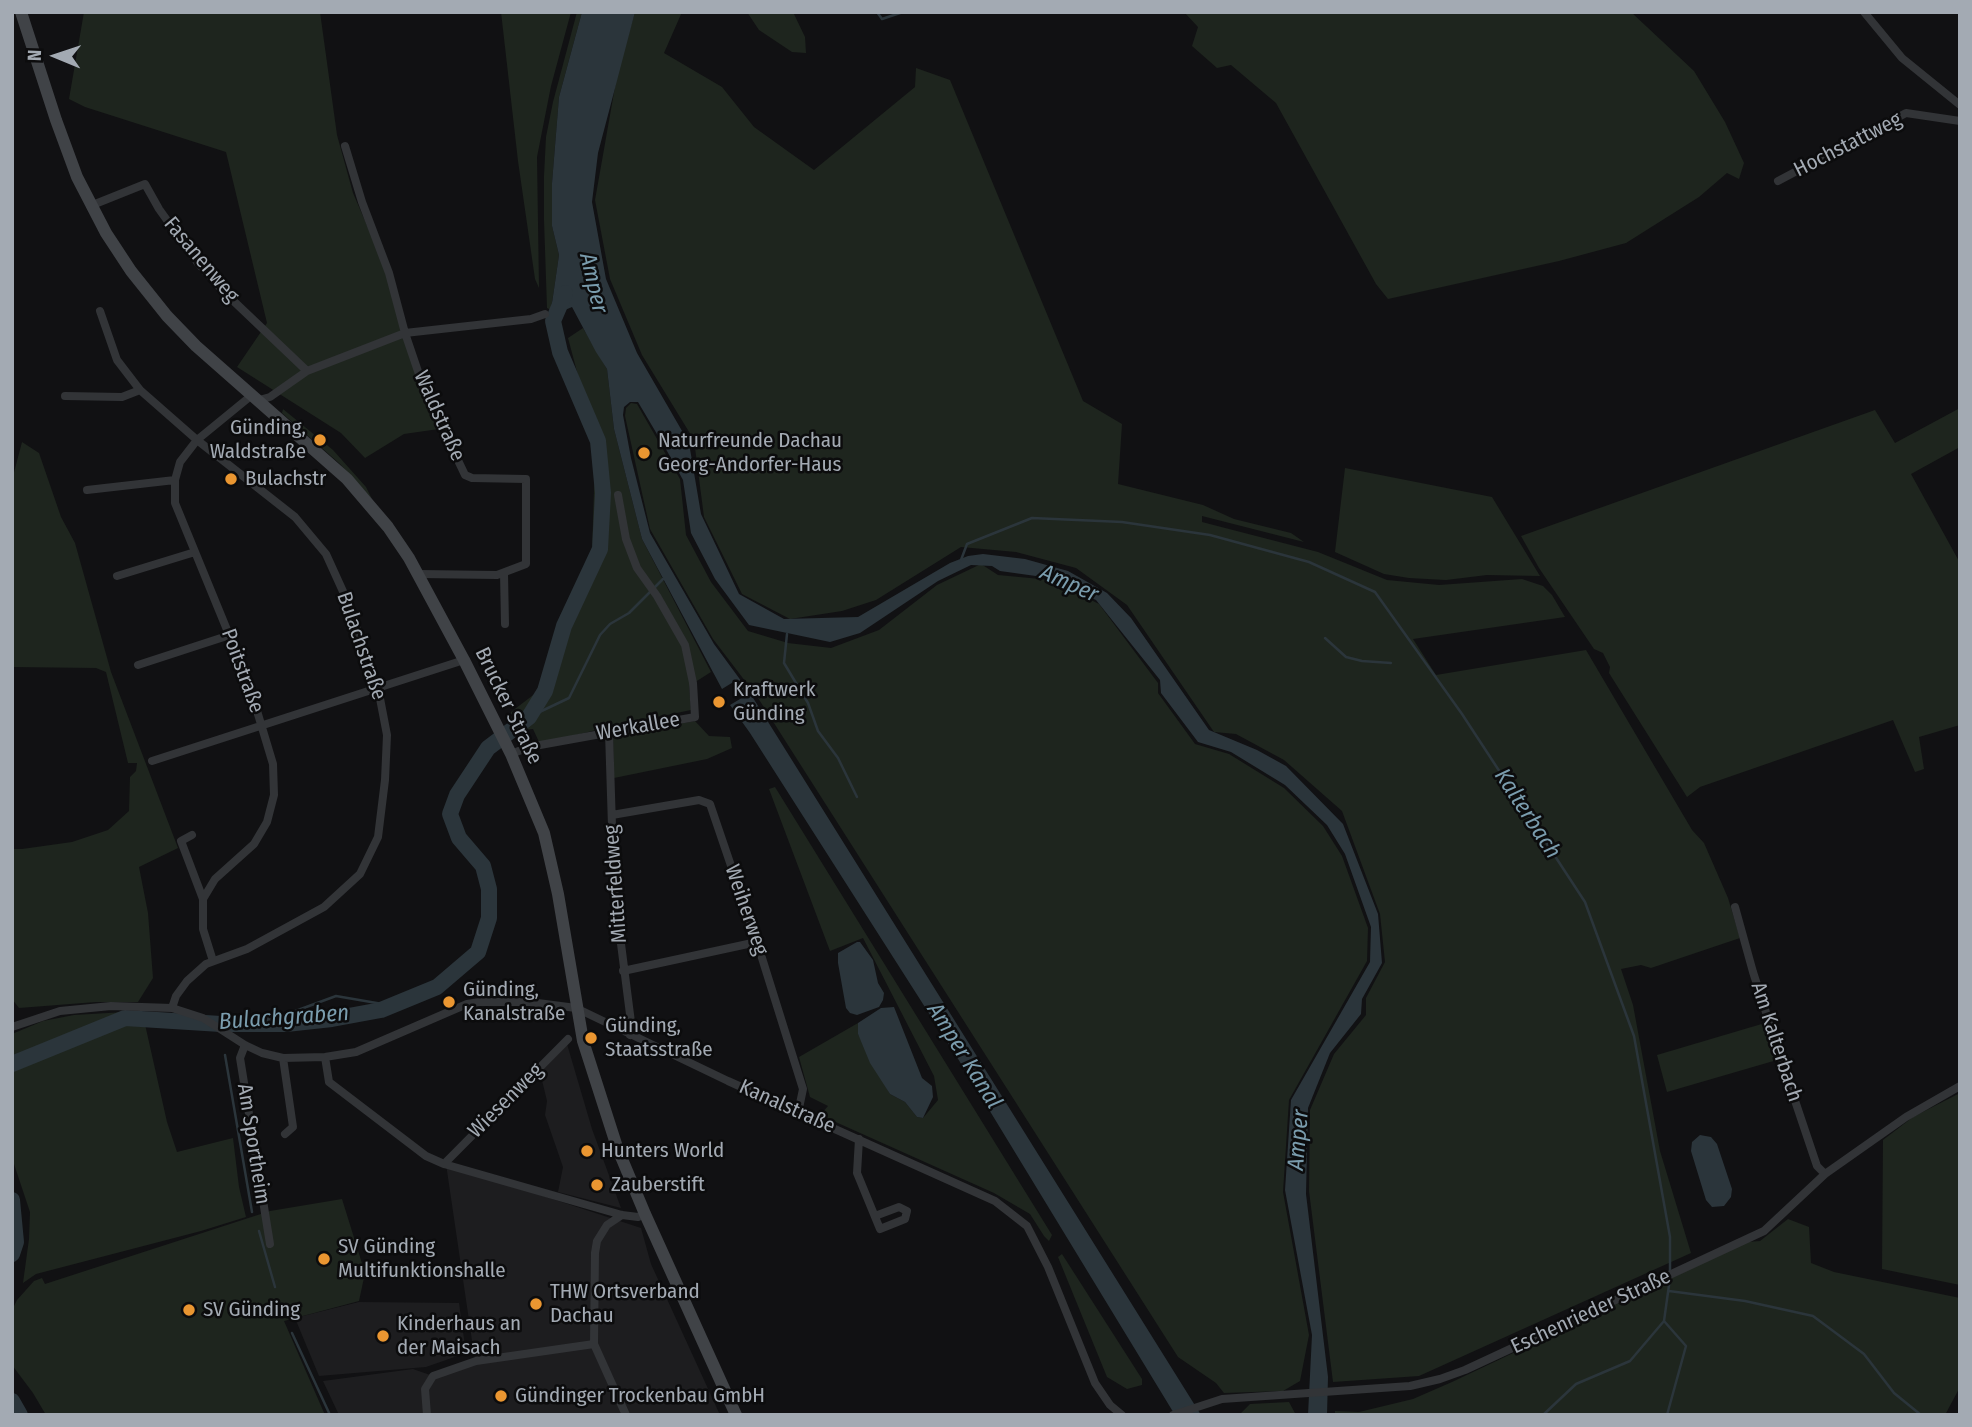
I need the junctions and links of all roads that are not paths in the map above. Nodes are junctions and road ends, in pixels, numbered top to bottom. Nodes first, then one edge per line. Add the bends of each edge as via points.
1 (21, 12) edge
2 (1864, 12) edge
3 (1960, 105) edge
4 (1960, 121) edge
5 (345, 146) dead end
6 (1779, 181) dead end
7 (90, 206) junction
8 (100, 310) dead end
9 (545, 314) dead end
10 (405, 333) junction
11 (307, 371) junction
12 (140, 390) junction
13 (65, 396) dead end
14 (256, 398) junction
15 (197, 440) junction
16 (175, 480) junction
17 (88, 490) dead end
18 (618, 495) dead end
19 (195, 552) junction
20 (504, 573) junction
21 (419, 574) junction
22 (117, 576) dead end
23 (505, 624) dead end
24 (230, 635) junction
25 (464, 660) junction
26 (138, 665) dead end
27 (379, 688) junction
28 (262, 726) junction
29 (609, 732) junction
30 (509, 749) junction
31 (152, 761) dead end
32 (612, 815) junction
33 (192, 835) dead end
34 (203, 899) junction
35 (1735, 907) dead end
36 (757, 942) junction
37 (213, 961) junction
38 (623, 971) junction
39 (172, 1008) junction
40 (576, 1008) junction
41 (12, 1027) edge
42 (630, 1035) junction
43 (568, 1039) dead end
44 (245, 1045) junction
45 (325, 1057) junction
46 (283, 1058) junction
47 (1960, 1086) edge
48 (798, 1113) junction
49 (285, 1133) dead end
50 (859, 1139) junction
51 (444, 1164) junction
52 (1825, 1174) junction
53 (645, 1214) junction
54 (622, 1215) junction
55 (875, 1216) dead end
56 (270, 1244) dead end
57 (594, 1344) junction
58 (427, 1415) edge
59 (626, 1415) edge
60 (736, 1415) edge
61 (1122, 1415) edge
62 (1173, 1415) edge

1 - 7 main road, Brucker Straße
2 - 3 street via 1902,58
4 - 6 street, Hochstattweg via 1906,113
5 - 10 street, Waldstraße
7 - 11 street, Fasanenweg via 145,184 197,262
7 - 14 main road, Brucker Straße via 131,271 167,316
8 - 12 street, Bulachstraße via 117,360
9 - 10 street
10 - 11 street
10 - 20 street, Waldstraße via 424,389 465,475 526,479 526,564
11 - 14 street via 270,397
12 - 13 street via 122,397
12 - 15 street, Bulachstraße
14 - 15 street
14 - 21 main road, Brucker Straße via 347,479 388,527
15 - 16 street via 180,462
15 - 27 street, Bulachstraße via 295,517 326,554
16 - 17 street
16 - 19 street, Poitstraße via 175,503
18 - 29 street, Werkallee via 637,568 685,645 695,717
19 - 22 street
19 - 24 street, Poitstraße
20 - 21 street
20 - 23 street
21 - 25 main road, Brucker Straße
24 - 26 street
24 - 28 street, Poitstraße
25 - 27 street
25 - 30 main road, Brucker Straße
27 - 28 street
27 - 37 street, Bulachstraße via 387,735 385,780 378,837 363,870 324,907 247,949
28 - 31 street
28 - 34 street, Poitstraße via 274,775 267,822 254,844 215,879
29 - 30 street, Werkallee
29 - 32 street, Mitterfeldweg
30 - 40 main road, Brucker Straße via 552,863
32 - 36 street, Weiherweg via 699,800 710,804
32 - 38 street, Mitterfeldweg
33 - 34 street via 181,841
34 - 37 street via 203,929
35 - 52 street, Am Kalterbach via 1789,1084 1817,1166
36 - 38 street
36 - 48 street, Weiherweg via 803,1089
37 - 39 street, Bulachstraße via 187,981
38 - 42 street, Mitterfeldweg
39 - 41 street via 111,1006 60,1011
39 - 44 street via 203,1018
40 - 42 street, Kanalstraße
40 - 45 street, Kanalstraße via 530,1002 467,1004 356,1052
40 - 53 main road, Brucker Straße via 617,1147
42 - 48 street, Kanalstraße
43 - 51 street, Wiesenweg
44 - 46 street
44 - 56 street, Am Sportheim via 240,1058
45 - 46 street, Kanalstraße
45 - 51 street via 329,1082 426,1156
46 - 49 street via 293,1127
47 - 52 street, Eschenrieder Straße via 1906,1117
48 - 50 street, Kanalstraße
50 - 55 street via 857,1173
50 - 61 street, Kanalstraße via 995,1201 1027,1226 1095,1383
51 - 54 street
52 - 62 street, Eschenrieder Straße via 1764,1231 1440,1379 1410,1386 1222,1399
53 - 54 street
53 - 60 main road, Brucker Straße
54 - 57 street via 607,1225 597,1241
57 - 58 street via 475,1361 433,1376 425,1389
57 - 59 street

